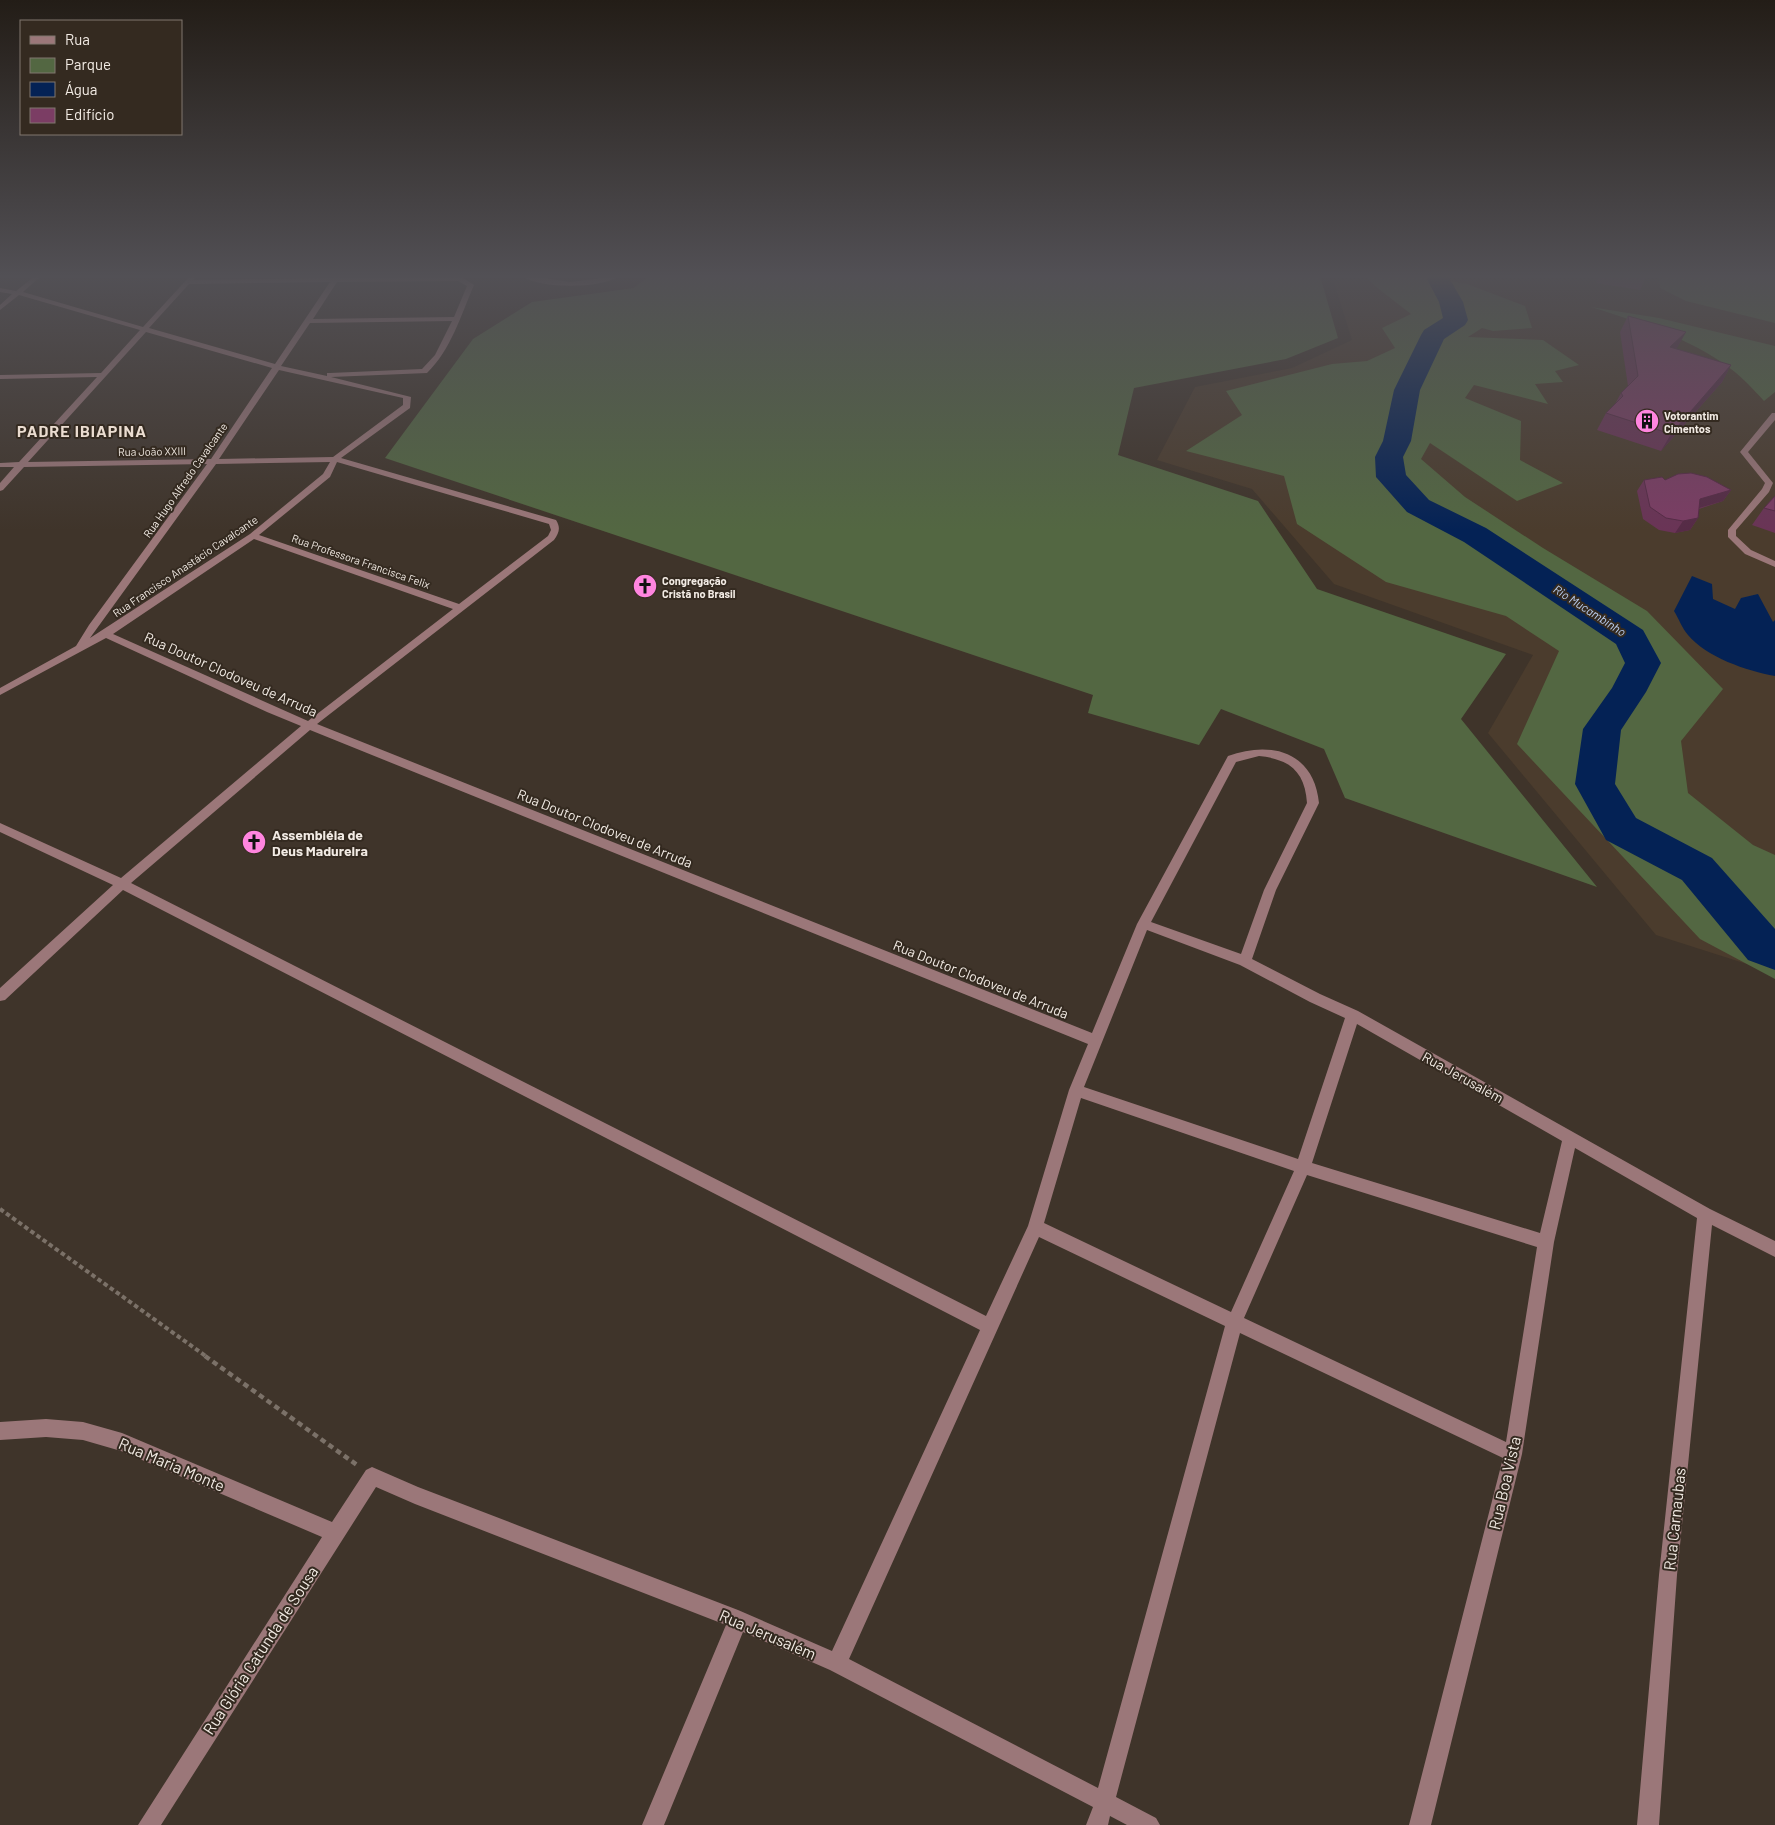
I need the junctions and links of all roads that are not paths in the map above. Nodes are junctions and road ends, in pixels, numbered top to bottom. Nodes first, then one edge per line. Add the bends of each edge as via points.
1 (113, 361) edge
2 (257, 361) edge
3 (281, 361) edge
4 (433, 361) edge
5 (277, 367) junction
6 (100, 375) junction
7 (312, 376) junction
8 (0, 377) edge
9 (1775, 415) edge
10 (335, 459) junction
11 (212, 462) junction
12 (0, 465) edge
13 (20, 465) junction
14 (0, 488) edge
15 (253, 536) junction
16 (1775, 564) edge
17 (461, 608) junction
18 (106, 634) junction
19 (82, 646) junction
20 (0, 692) edge
21 (309, 725) junction
22 (0, 827) edge
23 (122, 884) junction
24 (1144, 924) junction
25 (1245, 961) junction
26 (0, 996) edge
27 (1353, 1015) junction
28 (1096, 1041) junction
29 (1076, 1090) junction
30 (1570, 1137) junction
31 (1303, 1167) junction
32 (1705, 1214) junction
33 (1035, 1227) junction
34 (1546, 1242) junction
35 (1775, 1249) edge
36 (1234, 1323) junction
37 (991, 1327) junction
38 (0, 1431) edge
39 (1513, 1454) junction
40 (372, 1476) joint
41 (336, 1533) junction
42 (738, 1620) junction
43 (837, 1663) junction
44 (1105, 1801) junction
45 (149, 1825) edge
46 (653, 1825) edge
47 (1097, 1825) edge
48 (1149, 1825) edge
49 (1420, 1825) edge
50 (1648, 1825) edge

1 - 6 street
2 - 5 street
3 - 5 street, Rua Hugo Alfredo Cavalcante
4 - 7 street via 424,371
5 - 7 street
5 - 11 street, Rua Hugo Alfredo Cavalcante
6 - 8 street
6 - 13 street
7 - 10 street, Rua Francisco Anastácio Cavalcante via 408,397 407,406
9 - 16 street via 1744,452 1769,483 1732,530 1732,537 1748,552
10 - 11 street, Rua João XXIII
10 - 15 street, Rua Francisco Anastácio Cavalcante via 327,474
10 - 17 street, Rua João XXIII via 553,522 555,533 550,538
11 - 13 street, Rua João XXIII
11 - 19 street, Rua Hugo Alfredo Cavalcante via 92,627
12 - 13 street, Rua João XXIII
13 - 14 street
15 - 17 street, Rua Professora Francisca Felix
15 - 18 street, Rua Francisco Anastácio Cavalcante
17 - 21 street
18 - 19 street, Rua Francisco Anastácio Cavalcante
18 - 21 street, Rua Doutor Clodoveu de Arruda
19 - 20 street, Rua Francisco Anastácio Cavalcante
21 - 23 street
21 - 28 street, Rua Doutor Clodoveu de Arruda
22 - 23 street
23 - 26 street
23 - 37 street
24 - 25 street, Rua Jerusalém
24 - 25 street via 1232,759 1267,751 1281,756 1293,762 1308,778 1314,792 1313,803 1270,890
24 - 28 street
25 - 27 street, Rua Jerusalém
27 - 30 street, Rua Jerusalém
27 - 31 street
28 - 29 street
29 - 31 street
29 - 33 street
30 - 32 street, Rua Jerusalém
30 - 34 street, Rua Boa Vista
31 - 34 street
31 - 36 street
32 - 35 street, Rua Jerusalém
32 - 50 street, Rua Carnaubas via 1668,1575
33 - 36 street
33 - 37 street
34 - 39 street, Rua Boa Vista
36 - 39 street
36 - 44 street
37 - 43 street
38 - 41 street, Rua Maria Monte via 46,1428 83,1431 122,1442
39 - 49 street, Rua Boa Vista
40 - 41 street, Rua Glória Catunda de Sousa
40 - 42 street, Rua Jerusalém
41 - 45 street, Rua Glória Catunda de Sousa
42 - 43 street, Rua Jerusalém
42 - 46 street
43 - 44 street, Rua Jerusalém
44 - 47 street
44 - 48 street, Rua Jerusalém

